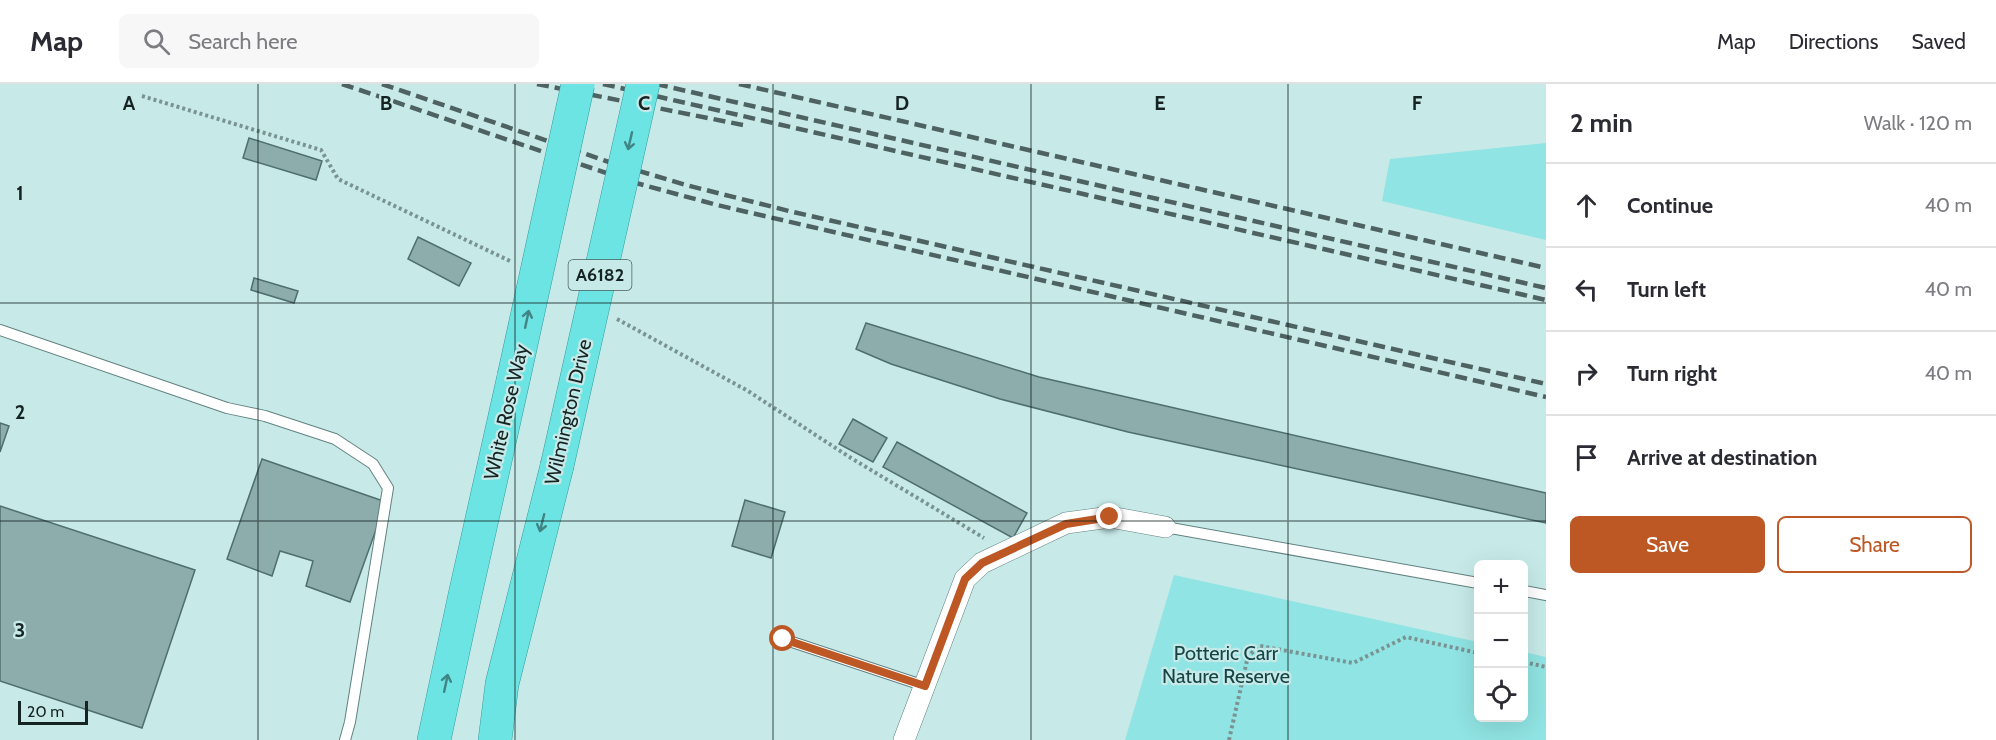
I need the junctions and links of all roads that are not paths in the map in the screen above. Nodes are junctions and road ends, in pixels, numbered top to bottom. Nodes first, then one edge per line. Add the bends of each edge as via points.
1 (578, 84) edge
2 (643, 84) edge
3 (0, 330) edge
4 (1165, 527) joint
5 (1474, 582) edge
6 (1528, 592) edge
7 (1546, 595) edge
8 (783, 639) dead end
9 (502, 684) junction
10 (925, 686) junction
11 (345, 740) edge
12 (434, 740) edge
13 (481, 740) edge
14 (495, 740) edge
15 (904, 740) edge

12 -> 1 highway, White Rose Way / A6182, bridge
2 -> 9 highway, Wilmington Drive / A6182, bridge
3 - 11 lane via 227,408 335,439 373,464 388,488
4 - 5 lane
4 - 10 street via 1110,517 1066,524 982,563 965,579
6 - 7 lane
8 - 10 lane
9 - 13 highway
9 - 14 highway, Wilmington Drive / A6182
10 - 15 street

